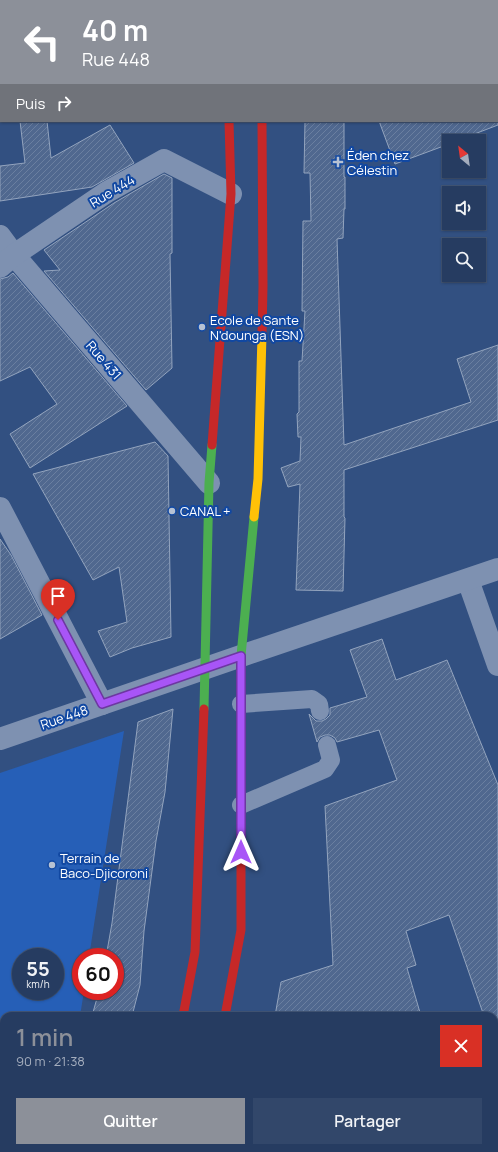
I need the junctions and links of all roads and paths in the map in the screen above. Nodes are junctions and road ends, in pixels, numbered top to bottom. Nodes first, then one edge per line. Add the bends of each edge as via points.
1 (229, 122) edge
2 (262, 122) edge
3 (231, 194) junction
4 (0, 236) edge
5 (7, 261) edge
6 (209, 483) junction
7 (0, 508) edge
8 (498, 569) edge
9 (468, 580) junction
10 (241, 656) junction
11 (498, 665) edge
12 (204, 668) junction
13 (102, 704) junction
14 (241, 704) junction
15 (320, 711) dead end
16 (0, 739) edge
17 (327, 745) dead end
18 (241, 805) junction
19 (184, 1012) edge
20 (226, 1012) edge

1 - 3 main road
2 - 10 main road via 263,286 258,479
3 - 5 street, Rue 444 via 164,160 107,192
3 - 6 main road
4 - 5 street, Rue 431
5 - 6 street, Rue 431
6 - 12 main road
7 - 13 street
8 - 9 street, Rue 448
9 - 10 street, Rue 448
9 - 11 street
10 - 12 street, Rue 448
10 - 14 main road
12 - 13 street, Rue 448
12 - 19 main road via 195,952
13 - 16 street, Rue 448
14 - 15 lane via 312,699 319,704
14 - 18 main road
17 - 18 lane via 331,760 325,769
18 - 20 main road via 241,930

